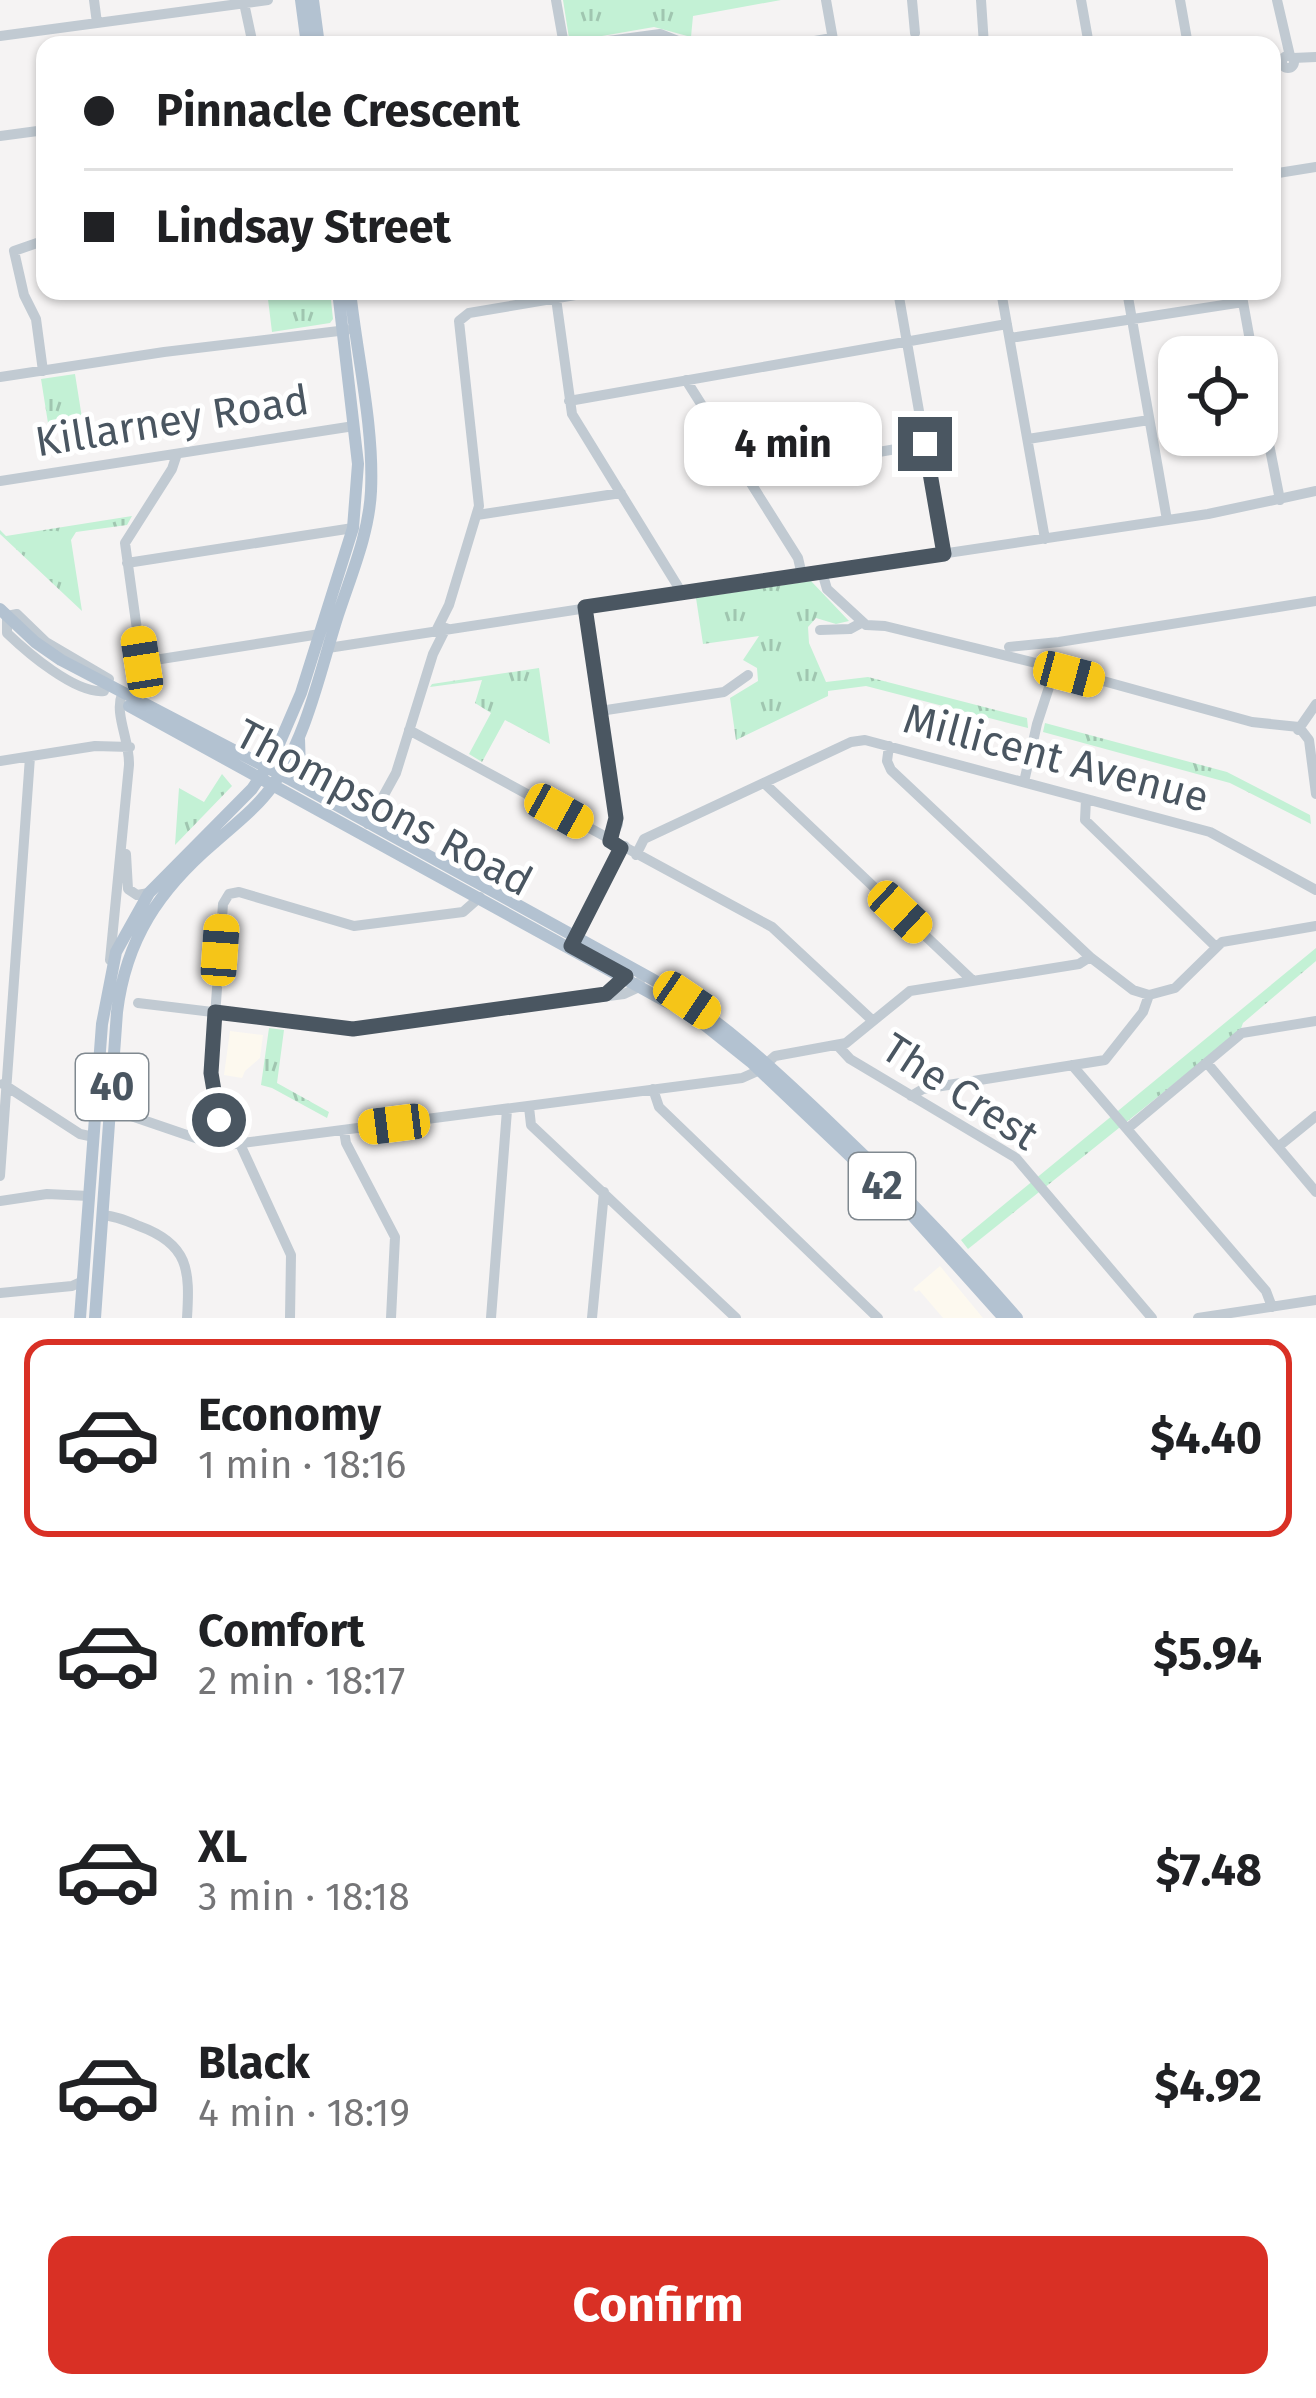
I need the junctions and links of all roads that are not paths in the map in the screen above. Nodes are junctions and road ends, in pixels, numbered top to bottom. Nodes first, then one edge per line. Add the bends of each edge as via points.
1 (94, 0) edge
2 (268, 0) edge
3 (301, 0) edge
4 (313, 0) edge
5 (556, 0) edge
6 (826, 0) edge
7 (912, 0) edge
8 (981, 0) edge
9 (1082, 0) edge
10 (1180, 0) edge
11 (1277, 0) edge
12 (248, 3) edge
13 (199, 5) edge
14 (97, 23) junction
15 (914, 34) dead end
16 (0, 36) edge
17 (252, 36) edge
18 (306, 36) edge
19 (318, 36) edge
20 (562, 36) edge
21 (832, 36) edge
22 (983, 36) edge
23 (1088, 36) edge
24 (1186, 36) edge
25 (1315, 57) edge
26 (1284, 61) edge
27 (36, 130) edge
28 (0, 136) edge
29 (1316, 167) edge
30 (1281, 173) edge
31 (36, 243) edge
32 (0, 249) edge
33 (14, 251) junction
34 (340, 300) edge
35 (349, 300) edge
36 (531, 300) edge
37 (556, 300) edge
38 (900, 300) edge
39 (1003, 300) edge
40 (1128, 300) edge
41 (1224, 300) edge
42 (1243, 300) edge
43 (1132, 320) junction
44 (1007, 325) junction
45 (346, 327) junction
46 (1249, 336) edge
47 (1010, 338) junction
48 (907, 342) junction
49 (43, 371) junction
50 (0, 377) edge
51 (686, 380) junction
52 (569, 401) junction
53 (1149, 420) junction
54 (354, 426) junction
55 (1028, 439) junction
56 (925, 444) junction
57 (171, 455) junction
58 (1270, 456) edge
59 (0, 481) edge
60 (748, 481) junction
61 (1316, 493) edge
62 (621, 494) junction
63 (1277, 501) junction
64 (477, 515) junction
65 (1167, 520) junction
66 (352, 528) junction
67 (1045, 539) junction
68 (944, 554) junction
69 (127, 563) junction
70 (827, 571) junction
71 (802, 575) junction
72 (682, 593) junction
73 (1316, 601) edge
74 (585, 607) junction
75 (3, 616) edge
76 (862, 622) junction
77 (441, 629) junction
78 (820, 629) dead end
79 (327, 633) junction
80 (352, 642) junction
81 (1059, 644) junction
82 (1009, 646) dead end
83 (328, 648) junction
84 (142, 662) junction
85 (1052, 670) junction
86 (748, 675) dead end
87 (135, 702) junction
88 (1316, 704) edge
89 (600, 711) junction
90 (409, 730) junction
91 (1298, 730) junction
92 (300, 731) junction
93 (283, 739) junction
94 (129, 741) junction
95 (223, 744) junction
96 (889, 746) junction
97 (30, 757) junction
98 (0, 761) edge
99 (237, 766) junction
100 (270, 777) junction
101 (1022, 782) junction
102 (764, 783) junction
103 (1316, 794) edge
104 (1086, 799) junction
105 (313, 800) junction
106 (236, 816) junction
107 (124, 820) junction
108 (368, 824) junction
109 (626, 848) junction
110 (1314, 888) edge
111 (482, 892) junction
112 (149, 893) junction
113 (1316, 926) edge
114 (574, 941) junction
115 (1215, 946) junction
116 (1090, 957) junction
117 (634, 977) junction
118 (972, 980) junction
119 (108, 981) junction
120 (1149, 994) junction
121 (138, 1003) dead end
122 (215, 1012) junction
123 (874, 1021) junction
124 (1316, 1021) edge
125 (838, 1046) junction
126 (1207, 1063) junction
127 (759, 1065) junction
128 (1072, 1065) junction
129 (3, 1085) edge
130 (656, 1089) junction
131 (911, 1096) junction
132 (106, 1108) junction
133 (529, 1110) junction
134 (506, 1114) junction
135 (1316, 1116) edge
136 (1127, 1129) junction
137 (347, 1130) junction
138 (94, 1137) junction
139 (230, 1146) junction
140 (1277, 1147) junction
141 (0, 1176) edge
142 (604, 1192) junction
143 (1316, 1192) edge
144 (89, 1196) junction
145 (0, 1199) edge
146 (102, 1215) junction
147 (101, 1233) junction
148 (83, 1287) junction
149 (0, 1293) edge
150 (1316, 1300) edge
151 (1272, 1306) junction
152 (80, 1318) edge
153 (95, 1318) edge
154 (187, 1318) edge
155 (290, 1318) edge
156 (391, 1318) edge
157 (491, 1318) edge
158 (592, 1318) edge
159 (736, 1318) edge
160 (878, 1318) edge
161 (1004, 1318) edge
162 (1017, 1318) edge
163 (1149, 1318) edge
164 (1198, 1318) edge

1 - 14 street
2 - 12 street
3 - 18 main road
4 - 19 main road
5 - 20 street
6 - 21 street
7 - 15 street
8 - 22 street
9 - 23 street
10 - 24 street
11 - 26 street
12 - 13 street
12 - 17 street
13 - 14 street
14 - 16 street
25 - 26 street
27 - 28 street
29 - 30 street
31 - 33 street
32 - 33 street
33 - 49 street
34 - 45 main road, 40
35 - 45 main road, 40
36 - 64 street via 459,321
37 - 52 street
38 - 48 street
39 - 44 street
40 - 43 street
41 - 43 street
42 - 46 street
43 - 47 street
43 - 53 street
44 - 47 street
44 - 48 street
45 - 49 street
45 - 54 main road, 40
45 - 79 main road, 40 via 371,492
47 - 55 street
48 - 51 street
48 - 56 street
49 - 50 street
51 - 52 street
51 - 60 street
52 - 62 street
53 - 55 street
53 - 65 street
54 - 57 street, Killarney Road
54 - 66 main road, 40
55 - 67 street
56 - 60 street
56 - 68 street
57 - 59 street, Killarney Road
57 - 69 street via 168,474 125,541
58 - 63 street
60 - 71 street
61 - 63 street
62 - 64 street
62 - 72 street
63 - 65 street
64 - 77 street
65 - 67 street
66 - 69 street
66 - 79 main road, 40
67 - 68 street
68 - 70 street
69 - 84 street
70 - 71 street
70 - 76 street via 836,596
71 - 72 street
72 - 74 street
73 - 81 street
74 - 77 street
74 - 89 street
75 - 87 main road, Thompsons Road / 42
75 - 87 main road, Thompsons Road / 42 via 48,660
76 - 78 street
76 - 85 street
77 - 80 street
77 - 90 street
79 - 80 street
79 - 83 main road, 40
79 - 84 street
79 - 93 main road, 40
80 - 83 street
81 - 82 street
81 - 85 street
83 - 92 main road, 40
84 - 87 street
85 - 91 street
85 - 101 street
86 - 89 street via 724,692
87 - 94 street
87 - 94 street
87 - 95 main road, Thompsons Road / 42
87 - 99 main road, Thompsons Road / 42
88 - 91 street
89 - 109 street
90 - 108 street
90 - 109 street
91 - 103 street
92 - 100 main road, 40
92 - 105 main road via 300,770
93 - 95 main road via 256,751
93 - 100 main road, 40
94 - 97 street
94 - 107 street
95 - 100 main road, Thompsons Road / 42
96 - 101 street, Millicent Avenue
96 - 102 street, Millicent Avenue via 857,740
96 - 116 street via 891,770
97 - 98 street
97 - 129 street
99 - 100 main road, Thompsons Road / 42
99 - 106 main road
100 - 105 main road, Thompsons Road / 42
100 - 106 main road, 40
101 - 104 street, Millicent Avenue
102 - 109 street, Millicent Avenue
102 - 118 street
104 - 110 street, Millicent Avenue via 1210,832
104 - 115 street via 1085,820
105 - 106 main road via 276,800
105 - 108 main road, Thompsons Road / 42
105 - 111 main road, Thompsons Road / 42
106 - 112 main road, 40
106 - 132 main road, 40 via 171,883 134,940
107 - 112 street via 128,889
107 - 119 street
108 - 111 main road, Thompsons Road / 42
109 - 114 street, Millicent Avenue
109 - 123 street via 779,932
111 - 114 main road, Thompsons Road / 42
111 - 122 street via 463,912 353,926 229,894
112 - 119 main road, 40
113 - 115 street
114 - 117 main road, Thompsons Road / 42
115 - 120 street via 1175,988
116 - 118 street
116 - 120 street
117 - 122 street via 629,992 353,1029
117 - 127 main road, Thompsons Road / 42
118 - 123 street via 910,991
119 - 132 main road, 40
120 - 128 street via 1112,1054
121 - 122 street
122 - 139 street via 211,1073
123 - 125 street
124 - 126 street via 1245,1032
125 - 127 street
125 - 131 street, The Crest
126 - 136 street
126 - 140 street
127 - 130 street via 730,1078
127 - 161 main road, Thompsons Road / 42
127 - 162 main road, Thompsons Road / 42 via 914,1202
128 - 131 street
128 - 136 street
129 - 138 street
129 - 141 street
130 - 133 street
130 - 160 street via 656,1104
131 - 163 street, The Crest via 1016,1158
132 - 138 main road, 40
132 - 139 street
132 - 146 main road, 40
133 - 134 street
133 - 142 street
134 - 137 street
134 - 157 street
135 - 140 street
136 - 151 street
137 - 139 street
137 - 156 street via 394,1237
138 - 144 main road, 40
139 - 155 street via 291,1255
140 - 143 street
142 - 158 street
142 - 159 street
144 - 145 street
144 - 148 main road, 40
146 - 147 main road, 40
146 - 154 street via 173,1243 189,1275
147 - 148 main road via 90,1288
147 - 153 main road, 40
148 - 149 street
148 - 152 main road, 40
150 - 151 street
151 - 164 street

